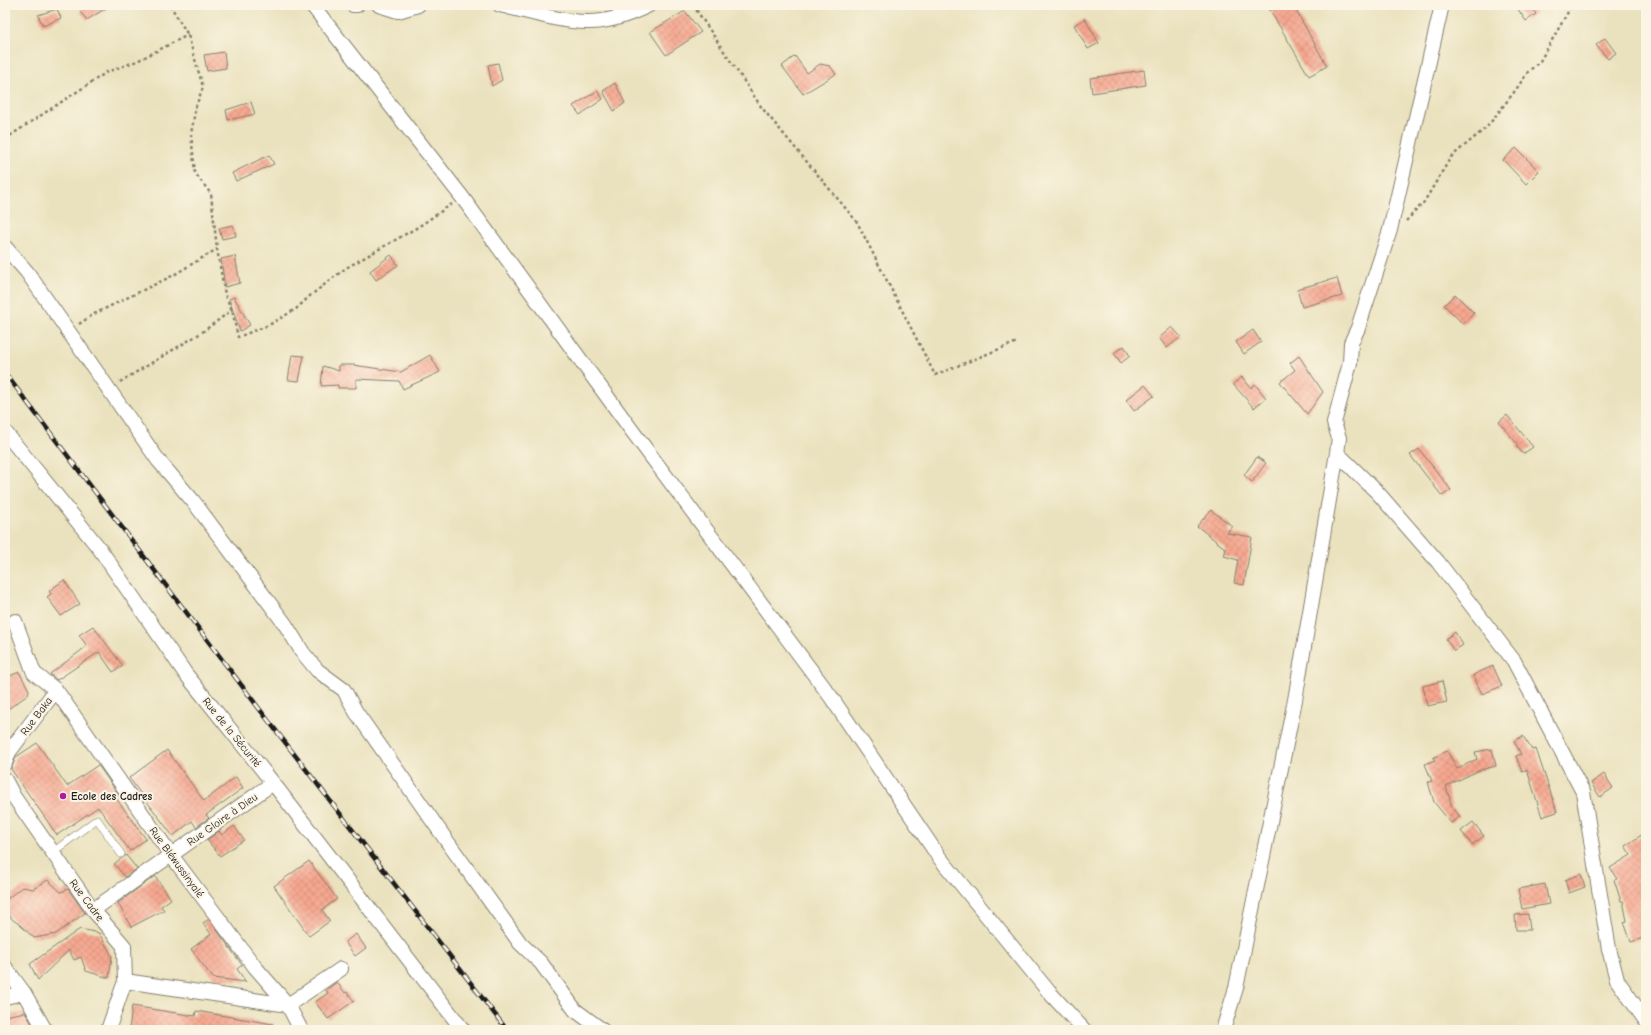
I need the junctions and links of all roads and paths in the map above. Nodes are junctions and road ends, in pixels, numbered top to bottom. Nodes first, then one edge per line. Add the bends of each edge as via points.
1 (170, 5) edge
2 (312, 5) edge
3 (353, 5) edge
4 (357, 5) edge
5 (379, 5) edge
6 (418, 5) edge
7 (500, 5) edge
8 (648, 5) edge
9 (693, 5) edge
10 (1442, 5) edge
11 (1572, 5) edge
12 (188, 35) junction
13 (5, 139) edge
14 (462, 197) junction
15 (1390, 230) junction
16 (5, 248) edge
17 (216, 249) junction
18 (232, 310) junction
19 (68, 331) junction
20 (1017, 342) dead end
21 (109, 388) junction
22 (5, 432) edge
23 (1337, 453) junction
24 (15, 621) dead end
25 (56, 690) junction
26 (5, 763) edge
27 (5, 780) edge
28 (273, 783) junction
29 (53, 852) junction
30 (121, 854) dead end
31 (171, 855) junction
32 (93, 910) junction
33 (5, 967) edge
34 (341, 969) dead end
35 (125, 982) junction
36 (24, 994) junction
37 (5, 997) edge
38 (288, 1005) junction
39 (1646, 1021) edge
40 (461, 1029) edge
41 (45, 1030) edge
42 (108, 1030) edge
43 (301, 1030) edge
44 (602, 1030) edge
45 (1084, 1030) edge
46 (1222, 1030) edge

1 - 12 path
2 - 14 street
3 - 4 street
5 - 6 street via 398,11
7 - 8 street via 588,23 602,21
9 - 20 path via 762,108 857,222 934,375
10 - 15 street
11 - 15 path via 1540,61 1528,72 1497,115 1487,127 1451,157 1424,202 1407,220
12 - 13 path via 137,61 107,72
12 - 17 path via 203,87 196,106 191,134 195,173 211,194
14 - 18 path via 418,227 346,268 296,309 270,325 238,337
14 - 45 street via 831,697 939,857 1049,992
15 - 23 street via 1351,343 1350,363 1334,423 1338,438
16 - 19 street via 27,272
17 - 18 path via 225,295
17 - 19 path via 172,276 94,314
18 - 21 path via 201,333
19 - 21 street
21 - 44 street via 158,460 193,501 285,624 303,653 317,670 344,690 356,712 520,943 541,963 574,1010
22 - 28 street, Rue de la Sécurité via 99,548 185,673
23 - 39 street via 1378,493 1438,562 1514,661 1583,792 1609,949 1617,980
23 - 46 street via 1295,700 1236,988
24 - 25 street, Rue Bléwussinyalé via 34,673
25 - 26 street, Rue Baka via 9,752
25 - 31 street, Rue Bléwussinyalé
27 - 29 street, Rue Cadre
28 - 31 street, Rue Gloire à Dieu
28 - 40 street, Rue de la Sécurité
29 - 30 lane via 96,819
29 - 32 street, Rue Cadre
31 - 32 street, Rue Gloire à Dieu
31 - 38 street, Rue Bléwussinyalé via 255,967
32 - 35 street, Rue Cadre via 124,946
33 - 36 street
34 - 38 street
35 - 38 street
35 - 42 street, Rue Cadre
36 - 37 street
36 - 41 street
38 - 43 street, Rue Bléwussinyalé

